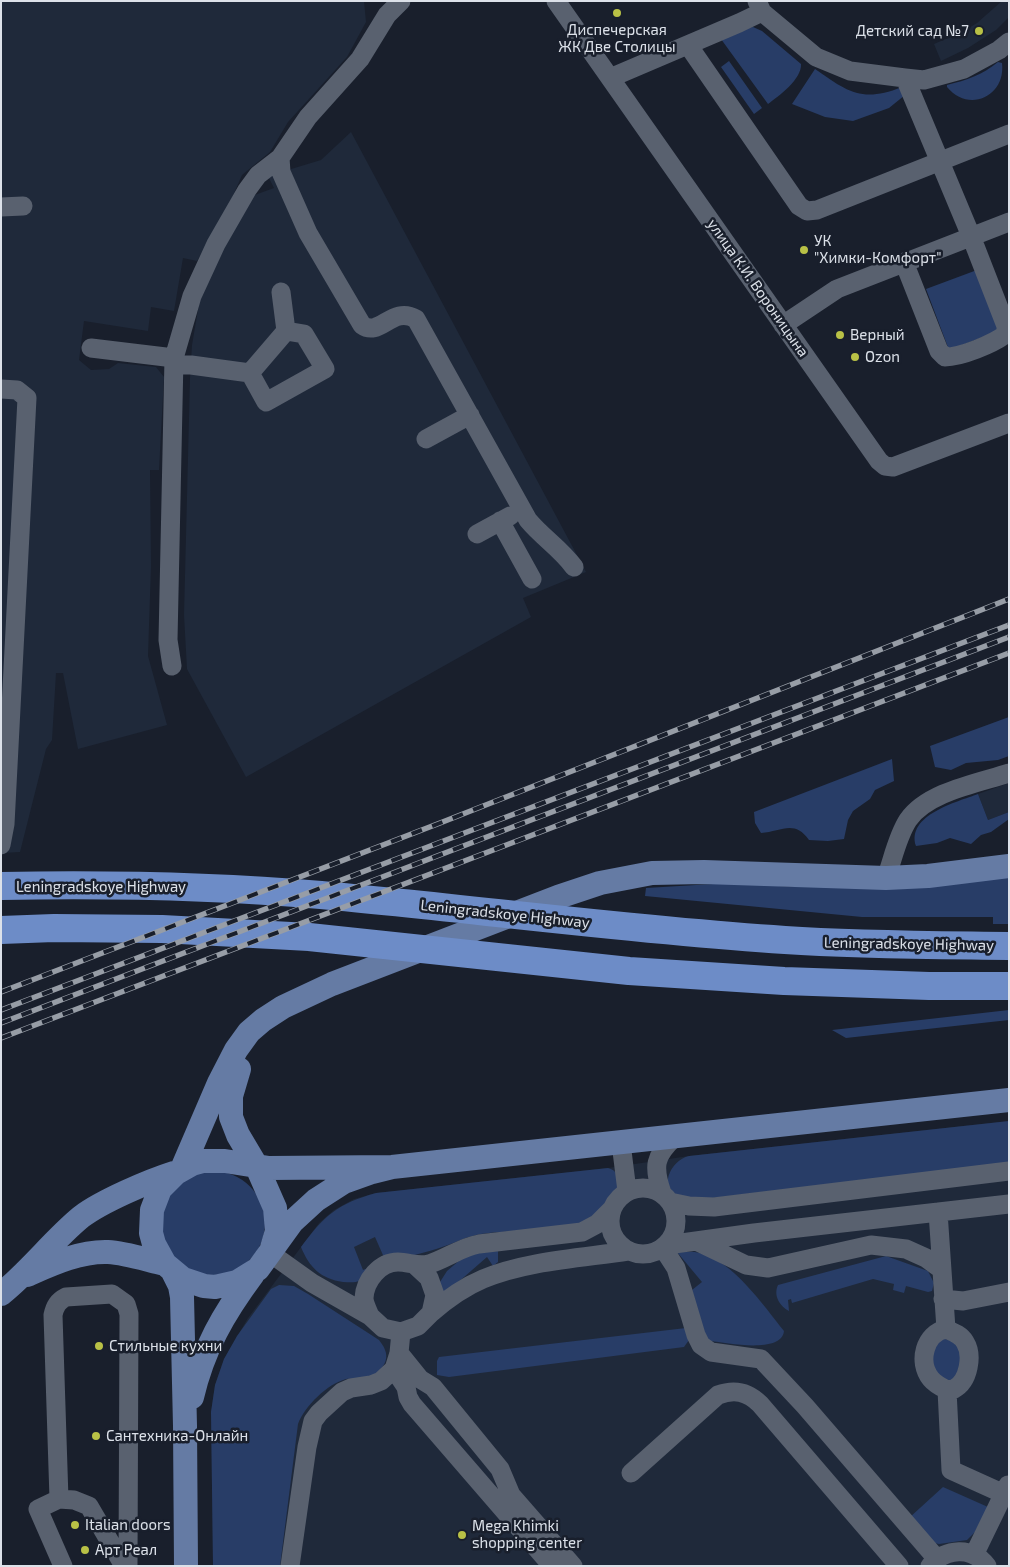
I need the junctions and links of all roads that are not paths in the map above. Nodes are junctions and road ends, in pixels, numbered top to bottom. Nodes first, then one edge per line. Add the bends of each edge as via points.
1 (556, 1) edge
2 (399, 2) edge
3 (760, 6) edge
4 (1009, 42) edge
5 (688, 45) junction
6 (610, 78) junction
7 (905, 78) junction
8 (1009, 134) edge
9 (280, 158) junction
10 (940, 161) junction
11 (23, 206) dead end
12 (1, 207) edge
13 (1009, 222) edge
14 (971, 236) junction
15 (904, 262) junction
16 (280, 292) dead end
17 (783, 325) junction
18 (286, 331) junction
19 (91, 348) dead end
20 (174, 361) junction
21 (250, 373) junction
22 (1, 389) edge
23 (470, 415) junction
24 (1009, 422) edge
25 (426, 439) dead end
26 (522, 509) junction
27 (500, 521) junction
28 (477, 534) dead end
29 (574, 567) dead end
30 (532, 579) dead end
31 (172, 666) dead end
32 (1009, 773) edge
33 (1, 844) edge
34 (1009, 866) edge
35 (886, 878) junction
36 (1, 886) edge
37 (1, 930) edge
38 (1009, 946) edge
39 (1009, 986) edge
40 (283, 1007) junction
41 (1009, 1100) edge
42 (675, 1137) junction
43 (621, 1143) junction
44 (392, 1167) junction
45 (179, 1171) junction
46 (1009, 1171) edge
47 (253, 1172) junction
48 (627, 1191) junction
49 (666, 1198) junction
50 (1009, 1204) edge
51 (612, 1209) junction
52 (938, 1212) junction
53 (696, 1241) junction
54 (665, 1247) junction
55 (628, 1251) junction
56 (263, 1262) junction
57 (415, 1265) junction
58 (169, 1268) junction
59 (941, 1269) junction
60 (21, 1278) junction
61 (1009, 1292) edge
62 (1, 1294) edge
63 (944, 1299) junction
64 (431, 1313) junction
65 (370, 1316) junction
66 (946, 1328) junction
67 (401, 1332) junction
68 (396, 1361) junction
69 (947, 1390) junction
70 (186, 1426) junction
71 (631, 1473) dead end
72 (1006, 1489) edge
73 (59, 1499) junction
74 (980, 1560) edge
75 (933, 1562) edge
76 (63, 1566) edge
77 (124, 1566) edge
78 (128, 1566) edge
79 (186, 1566) edge
80 (290, 1566) edge
81 (552, 1566) edge
82 (573, 1566) edge
83 (899, 1566) edge

1 - 6 street, улица К.И. Вороницына
2 - 9 street via 387,15 360,59 308,118
3 - 5 street
3 - 7 street via 816,57 850,72
4 - 7 street via 964,69 924,80
5 - 6 street
5 - 10 street via 799,206 807,211 817,210
6 - 17 street, улица К.И. Вороницына
7 - 10 street
8 - 10 street
9 - 20 street via 247,190 216,244 192,296
9 - 23 street via 281,172 308,233 362,325 374,328 400,315 416,319
10 - 14 street
11 - 12 street
13 - 14 street
14 - 15 street
14 - 15 street via 1006,326 1006,334 999,340 954,357 945,357
15 - 17 street via 836,289
16 - 18 street
17 - 24 street, улица К.И. Вороницына via 885,466 893,467
18 - 21 street
18 - 21 street via 304,334 325,369 266,402
19 - 20 street
20 - 21 street
20 - 31 street via 168,640
22 - 33 street via 17,390 27,398 5,824
23 - 25 street
23 - 26 street
26 - 27 street
26 - 29 street via 537,532 558,548
27 - 28 street
27 - 30 street
32 - 35 street via 930,800 917,810 908,820
34 - 35 main road
35 - 40 main road via 704,872 652,873 600,883 332,984
36 - 38 highway, Leningradskoye Highway via 171,886 319,895 787,941
37 - 39 highway via 162,929 309,937 629,971 784,981
40 - 45 main road via 249,1032 236,1050
40 - 47 main road via 260,1030 250,1047 231,1096 231,1117
41 - 42 main road
42 - 43 main road
42 - 49 street via 657,1158 656,1176
43 - 44 main road
43 - 48 street
44 - 47 main road
44 - 56 main road via 351,1179 316,1200 292,1222
45 - 47 main road via 202,1161 214,1160
45 - 58 main road via 160,1189 151,1216 154,1244
45 - 60 main road via 82,1216
46 - 49 street via 714,1207 688,1206
47 - 56 main road via 271,1197 277,1219 277,1231
48 - 49 street via 646,1187
48 - 51 street
49 - 54 street via 676,1210 676,1229
50 - 52 street
51 - 55 street via 609,1223 615,1241
51 - 57 street via 597,1224 582,1232 468,1246 437,1261
52 - 53 street
52 - 59 street
53 - 54 street
53 - 59 street via 746,1265 768,1268 871,1245 906,1249
54 - 55 street via 650,1255
54 - 75 street via 676,1268 701,1346 711,1352 761,1359 805,1406
55 - 64 street via 509,1271 483,1280
56 - 58 main road via 237,1282 215,1287 193,1284
56 - 65 street via 312,1283
56 - 70 main road via 209,1343 198,1373
57 - 64 street via 429,1278 434,1295
57 - 65 street via 398,1262 380,1267 368,1281 364,1299
58 - 60 main road via 109,1252 85,1254
58 - 70 main road via 180,1286 182,1298
59 - 63 street
60 - 62 main road
61 - 63 street via 963,1301
63 - 66 street
64 - 67 street via 418,1326
65 - 67 street via 383,1328
66 - 69 street via 931,1336 926,1344 924,1361 930,1378
66 - 69 street via 966,1343 968,1365 961,1382 954,1389
67 - 68 street
68 - 80 street via 381,1381 342,1392 313,1421
68 - 81 street via 412,1404
68 - 82 street via 432,1387 500,1469 511,1495
69 - 72 street via 951,1470
70 - 79 main road
71 - 83 street via 718,1395 744,1392 760,1404
72 - 74 street
73 - 76 street via 38,1509
73 - 77 street via 89,1506
73 - 78 street via 55,1306 66,1297 112,1294 126,1304 129,1314
74 - 75 street via 966,1552 955,1551

